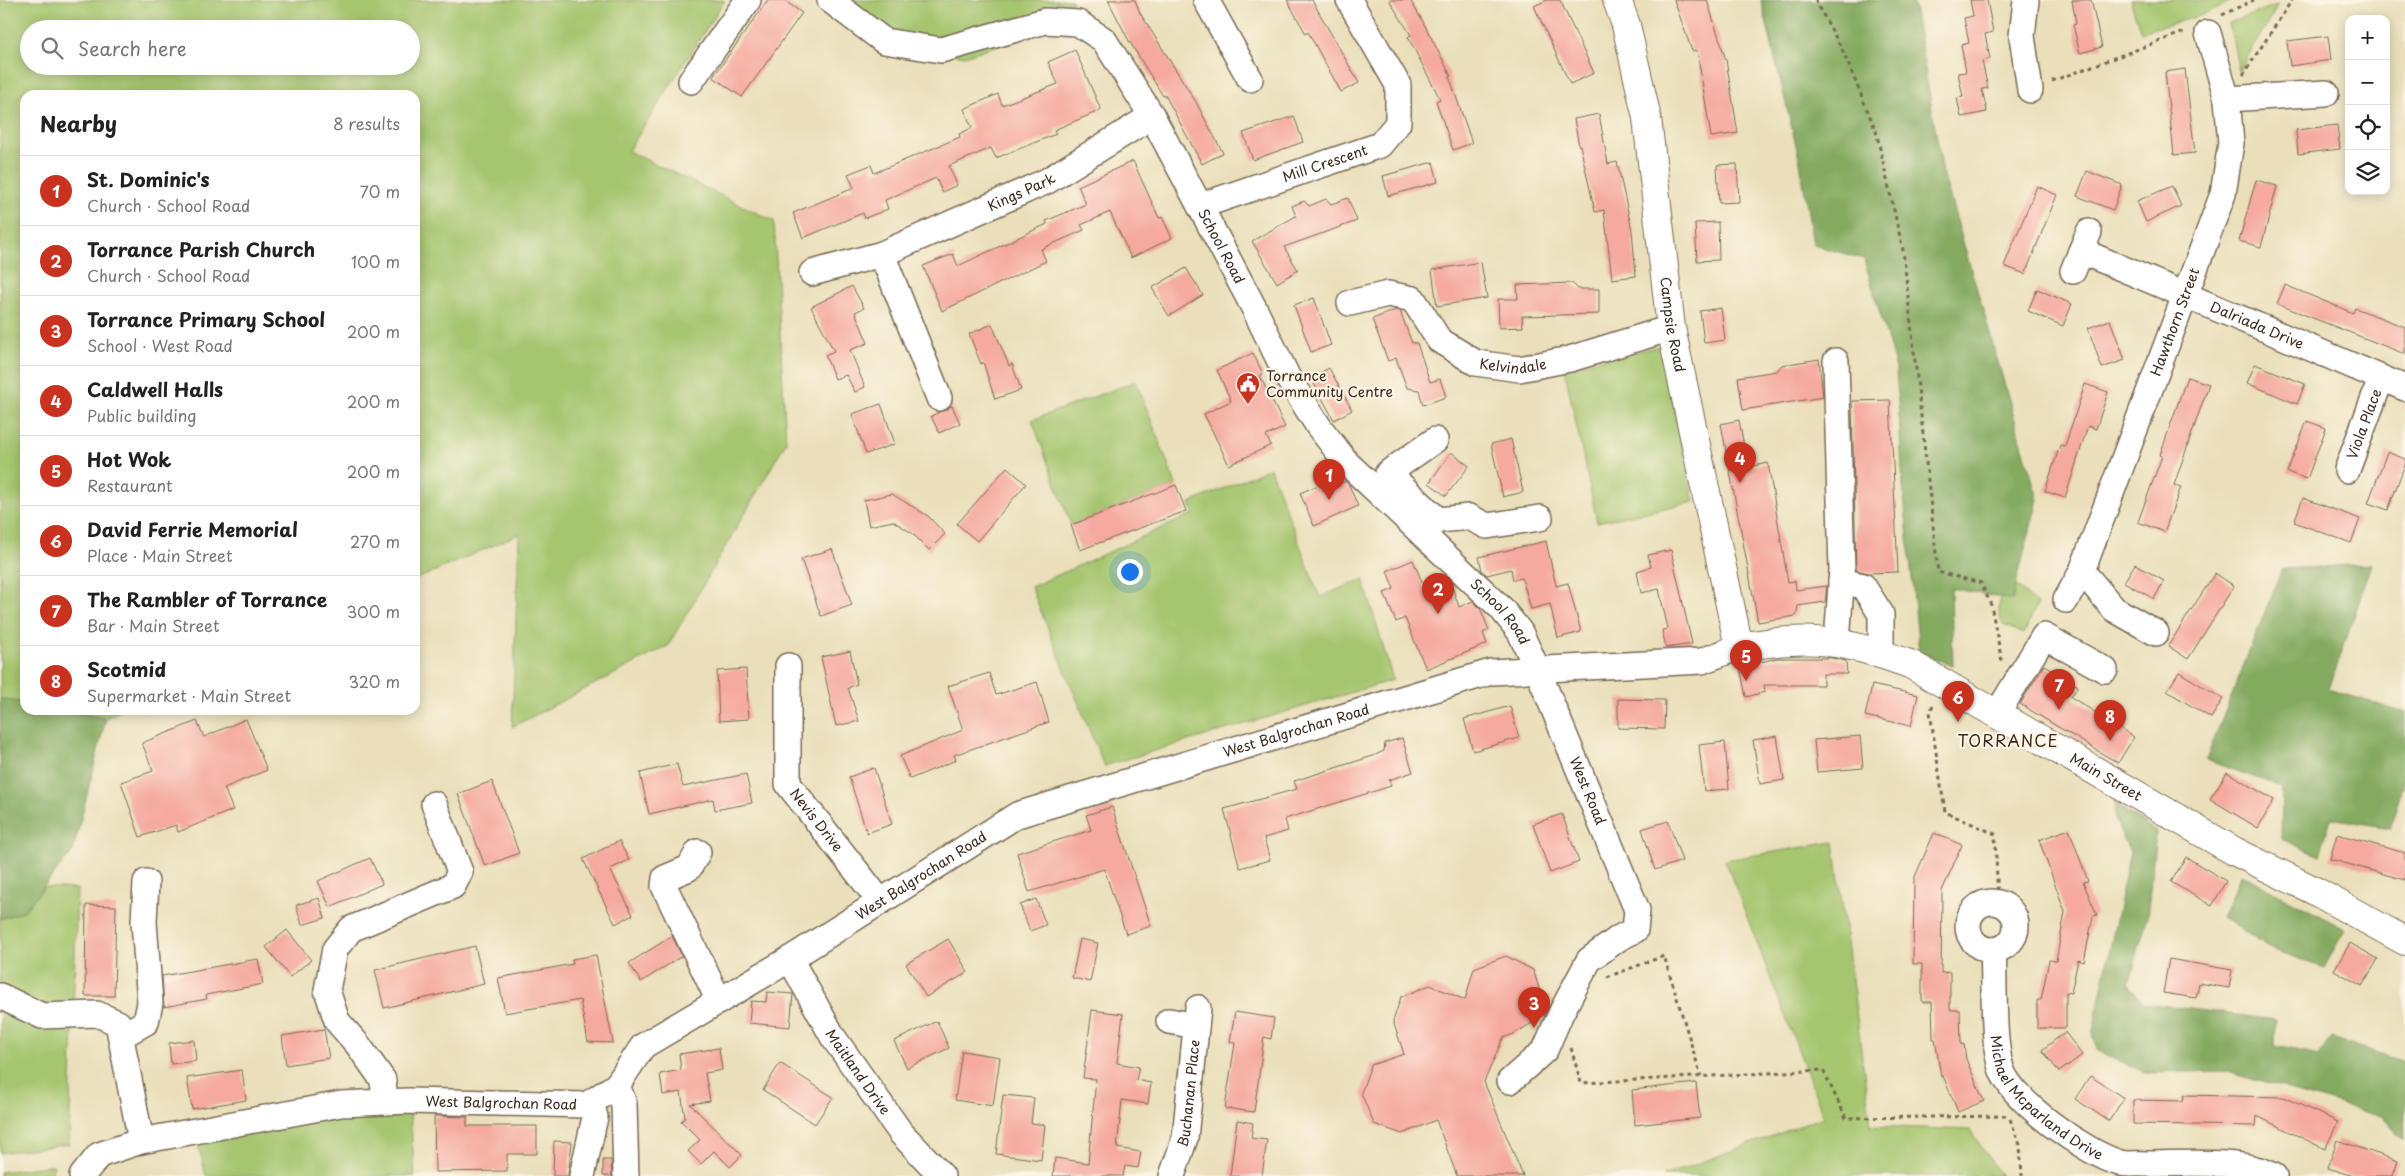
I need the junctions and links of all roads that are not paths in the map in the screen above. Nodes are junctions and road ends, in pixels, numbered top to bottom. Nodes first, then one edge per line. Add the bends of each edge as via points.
1 (748, 0) edge
2 (830, 0) edge
3 (1206, 0) edge
4 (1349, 0) edge
5 (1617, 0) edge
6 (2026, 0) edge
7 (2208, 25) road end
8 (1250, 79) dead end
9 (691, 81) dead end
10 (2030, 90) road end
11 (2326, 93) dead end
12 (2228, 99) junction
13 (1152, 116) junction
14 (1200, 206) junction
15 (2081, 251) dead end
16 (882, 254) junction
17 (812, 273) dead end
18 (2186, 296) junction
19 (1350, 303) dead end
20 (1671, 328) junction
21 (1836, 361) dead end
22 (2381, 379) junction
23 (2405, 388) edge
24 (939, 398) dead end
25 (1435, 440) dead end
26 (2347, 470) dead end
27 (1540, 518) dead end
28 (1430, 526) junction
29 (2082, 571) junction
30 (1841, 581) junction
31 (2066, 600) dead end
32 (2156, 633) dead end
33 (1837, 643) junction
34 (1739, 647) junction
35 (1881, 654) junction
36 (788, 666) dead end
37 (2105, 670) dead end
38 (1538, 671) junction
39 (1997, 714) junction
40 (434, 804) dead end
41 (698, 852) dead end
42 (146, 882) dead end
43 (880, 901) junction
44 (2405, 941) edge
45 (1993, 950) junction
46 (790, 959) junction
47 (0, 996) edge
48 (719, 1001) junction
49 (1169, 1021) dead end
50 (121, 1036) junction
51 (1510, 1081) dead end
52 (617, 1085) junction
53 (384, 1102) junction
54 (591, 1102) junction
55 (141, 1141) junction
56 (82, 1176) edge
57 (582, 1176) edge
58 (626, 1176) edge
59 (942, 1176) edge
60 (1172, 1176) edge
61 (2274, 1176) edge

1 - 9 street
2 - 13 street, School Road via 884,41 942,50 1045,21 1078,23 1104,40
3 - 8 street
4 - 14 street, Mill Crescent via 1398,85 1398,124 1380,144
5 - 20 main road, Campsie Road via 1626,25 1647,118
6 - 10 street via 2022,36
7 - 12 street, Hawthorn Street
11 - 12 street
12 - 18 street, Hawthorn Street via 2231,143 2223,194
13 - 14 street, School Road
13 - 16 street, Kings Park via 1047,182
14 - 28 street, School Road via 1288,378 1319,427 1348,463
15 - 18 street, Dalriada Drive
16 - 17 street, Kings Park
16 - 24 street
18 - 22 street, Dalriada Drive
18 - 29 street, Hawthorn Street
19 - 20 street, Kelvindale via 1388,294 1412,299 1439,340 1476,363 1519,369 1570,358
20 - 34 main road, Campsie Road
21 - 30 street
22 - 23 street, Dalriada Drive
22 - 26 street, Viola Place
25 - 28 street via 1388,473
27 - 28 street via 1487,526 1469,517
28 - 38 street, School Road via 1520,632
29 - 31 street, Hawthorn Street
29 - 32 street via 2114,609
30 - 33 street
30 - 35 street via 1863,586 1881,614
33 - 34 main road, Main Street via 1790,641
33 - 35 main road, Main Street
34 - 38 street, West Balgrochan Road via 1702,661
35 - 39 main road, Main Street via 1910,664
36 - 43 street, Nevis Drive via 788,784
37 - 39 street via 2044,636
38 - 43 street, West Balgrochan Road via 1491,672 1017,815
38 - 51 street, West Road via 1637,910 1635,930 1589,960 1545,1050
39 - 44 main road, Main Street via 2234,850
40 - 53 street via 460,872 453,886 351,929 335,949 326,990 337,1021 383,1080
41 - 48 street via 689,868 665,878 664,886
42 - 50 street via 144,922 150,1003 146,1022
43 - 46 street, West Balgrochan Road
45 - 45 street via 2008,945 2016,932 2011,910 1998,902 1982,904 1968,923 1978,945
45 - 61 street, Michael Mcparland Drive via 1996,1034 2001,1068 2012,1087 2018,1110 2087,1149 2121,1163 2232,1165 2262,1170
46 - 48 street, West Balgrochan Road
46 - 59 street, Maitland Drive via 844,1053 901,1134
47 - 50 street via 42,1016 97,1014 118,1023
48 - 52 street, West Balgrochan Road via 643,1046
49 - 60 street, Buchanan Place via 1197,1017 1185,1138
50 - 55 street
52 - 54 street, West Balgrochan Road
52 - 58 street via 624,1104
53 - 54 street, West Balgrochan Road via 587,1105
53 - 55 street, West Balgrochan Road via 341,1104
54 - 57 street via 594,1116
55 - 56 street, West Balgrochan Road via 99,1155

